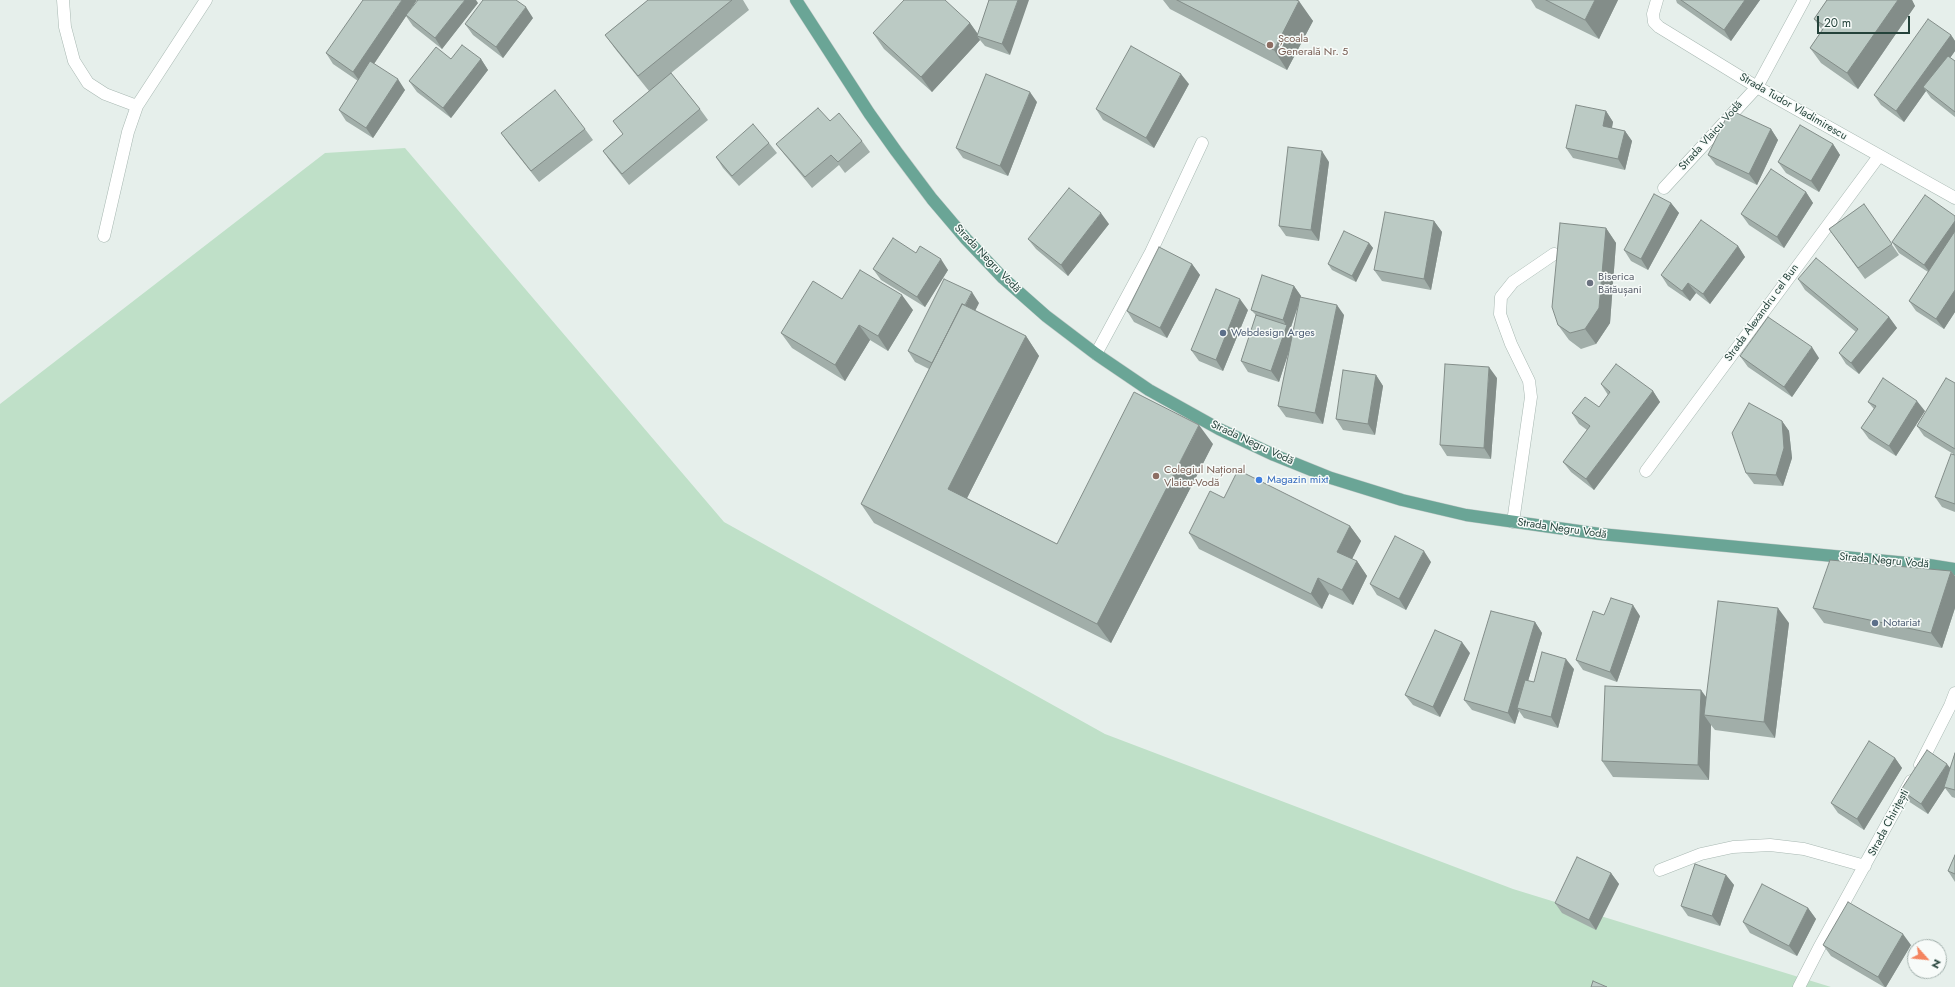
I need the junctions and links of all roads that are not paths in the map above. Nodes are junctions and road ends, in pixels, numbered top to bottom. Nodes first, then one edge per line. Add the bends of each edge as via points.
1 (63, 0) edge
2 (206, 0) edge
3 (796, 0) edge
4 (1657, 0) edge
5 (1804, 0) edge
6 (1757, 87) junction
7 (137, 106) junction
8 (1202, 143) dead end
9 (1879, 156) junction
10 (1664, 188) dead end
11 (1955, 198) edge
12 (104, 236) dead end
13 (1554, 254) dead end
14 (1096, 354) junction
15 (1646, 471) dead end
16 (1513, 522) junction
17 (1955, 569) edge
18 (1955, 694) edge
19 (1953, 707) edge
20 (1865, 866) junction
21 (1660, 870) dead end
22 (1799, 987) edge

1 - 7 street via 64,27 74,61 88,83 105,94
2 - 7 street
3 - 14 main road, Strada Negru Vodă via 873,120 932,199 1003,278 1046,316
4 - 6 street, Strada Tudor Vladimirescu via 1653,14 1654,22 1659,27
5 - 6 street, Strada Vlaicu Vodă
6 - 9 street, Strada Tudor Vladimirescu
6 - 10 street, Strada Vlaicu Vodă
7 - 12 street via 128,132
8 - 14 street via 1151,252
9 - 11 street, Strada Tudor Vladimirescu
9 - 15 street, Strada Alexandru cel Bun
13 - 16 street via 1513,282 1501,297 1500,314 1529,380 1531,397
14 - 16 main road, Strada Negru Vodă via 1149,390 1219,429 1331,478 1402,500 1466,515
16 - 17 main road, Strada Negru Vodă via 1600,534
18 - 19 street, Strada Chirițești
19 - 20 street, Strada Chirițești
20 - 21 street, Strada Chirițești via 1804,849 1770,845 1733,847 1701,854
20 - 22 street, Strada Chirițești

